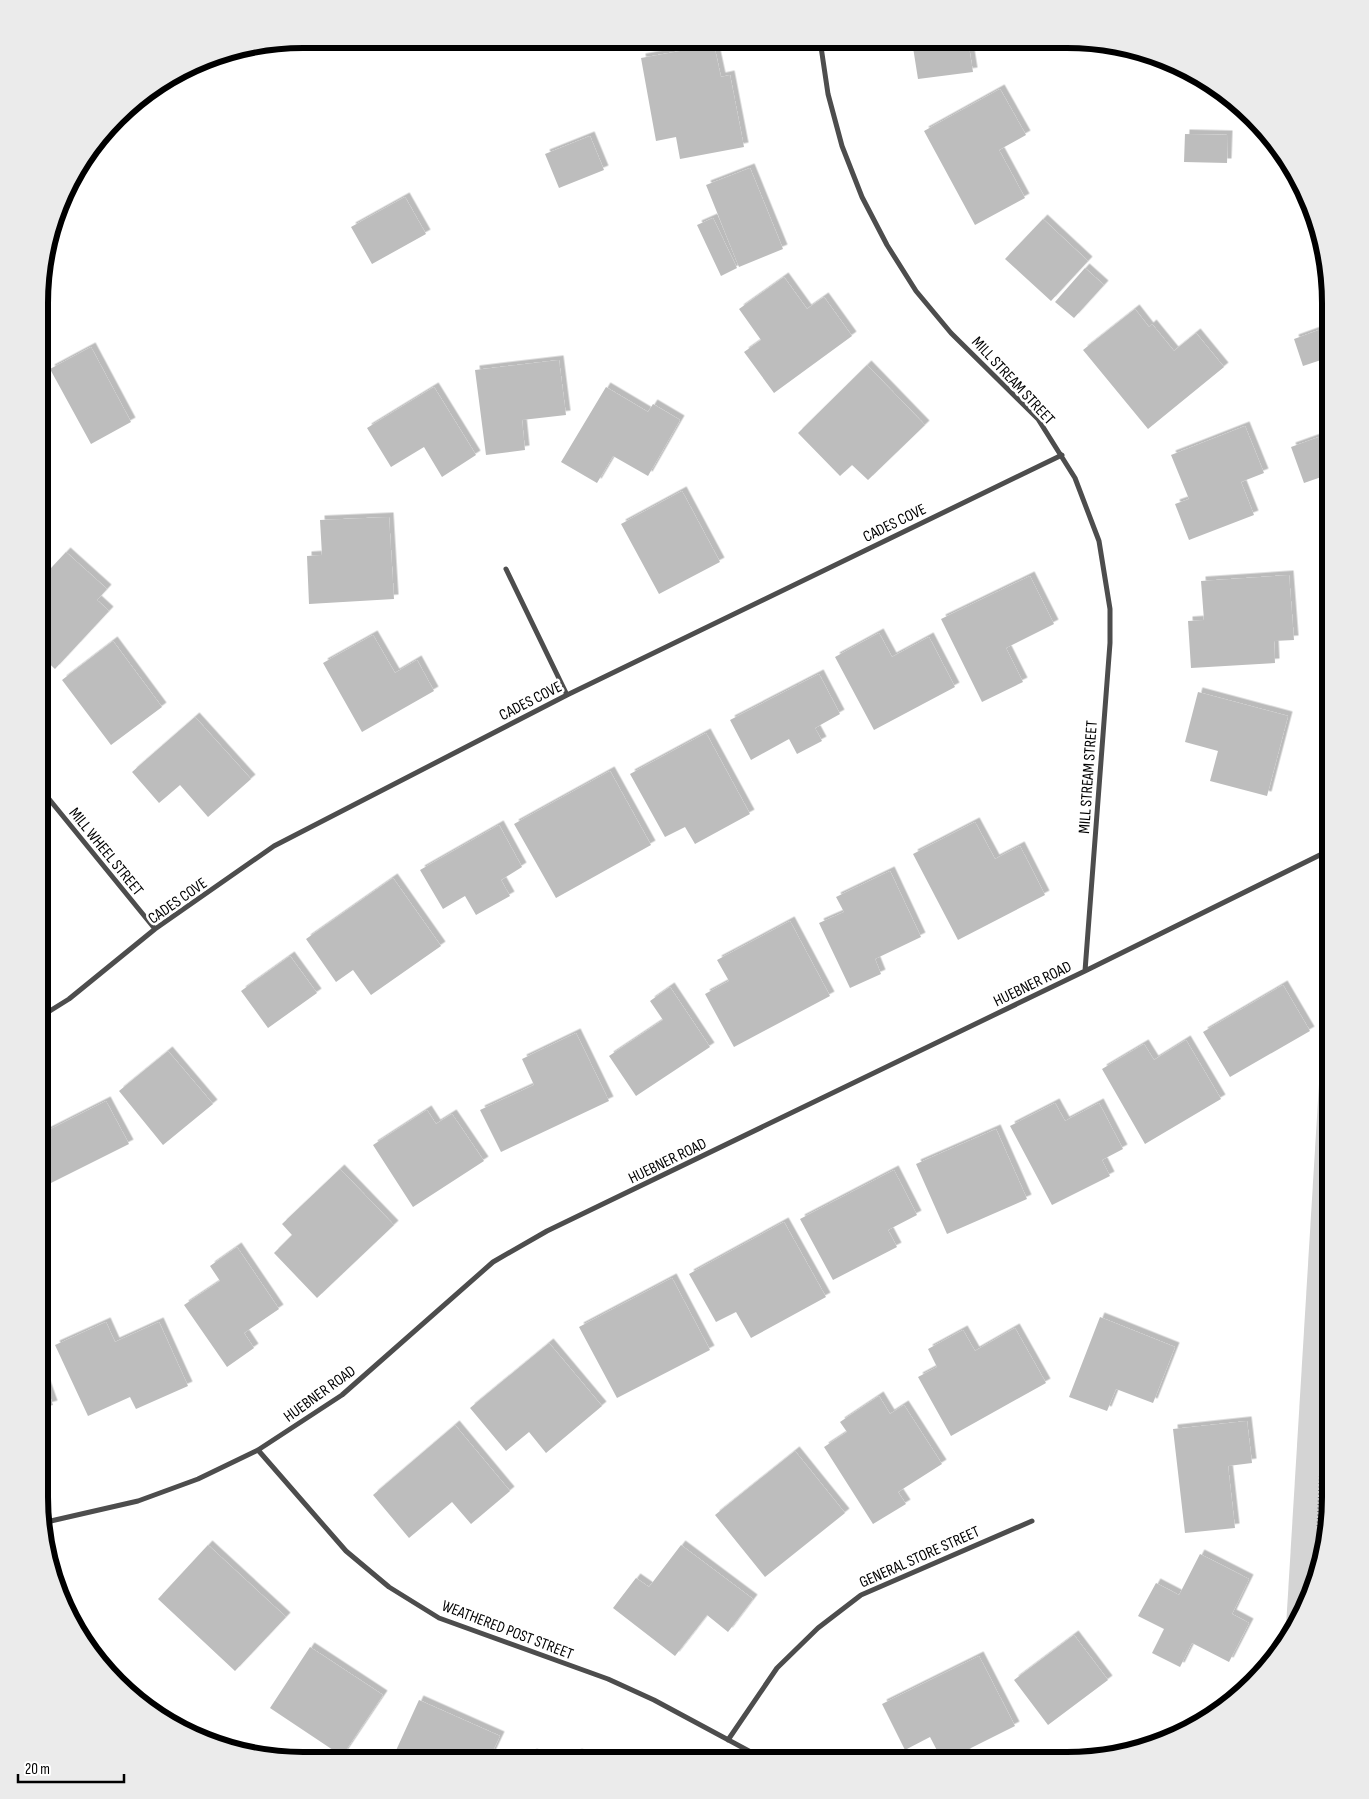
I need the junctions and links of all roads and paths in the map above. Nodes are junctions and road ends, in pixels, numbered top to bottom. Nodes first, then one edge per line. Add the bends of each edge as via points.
1 (821, 48) edge
2 (1062, 455) junction
3 (506, 570) dead end
4 (567, 695) junction
5 (48, 798) edge
6 (1322, 854) edge
7 (156, 930) junction
8 (1085, 971) junction
9 (48, 1012) edge
10 (1322, 1442) edge
11 (258, 1450) junction
12 (49, 1521) edge
13 (1032, 1521) dead end
14 (1319, 1532) edge
15 (728, 1740) junction
16 (751, 1752) edge

1 - 2 street, MILL STREAM STREET via 828,94 842,146 886,245 916,291 951,333 1038,419
2 - 4 street, CADES COVE
2 - 8 street, MILL STREAM STREET via 1075,478 1099,542 1110,609
3 - 4 street
4 - 7 street, CADES COVE via 274,846
5 - 7 street, MILL WHEEL STREET
6 - 8 street, HUEBNER ROAD
7 - 9 street, CADES COVE
8 - 11 street, HUEBNER ROAD via 556,1227 493,1262 342,1395
10 - 14 path
11 - 12 street, HUEBNER ROAD via 198,1479 138,1501
11 - 15 street, WEATHERED POST STREET via 346,1551 389,1587 438,1618 608,1679
13 - 15 street, GENERAL STORE STREET via 861,1594 818,1628 777,1668
15 - 16 street, WEATHERED POST STREET

